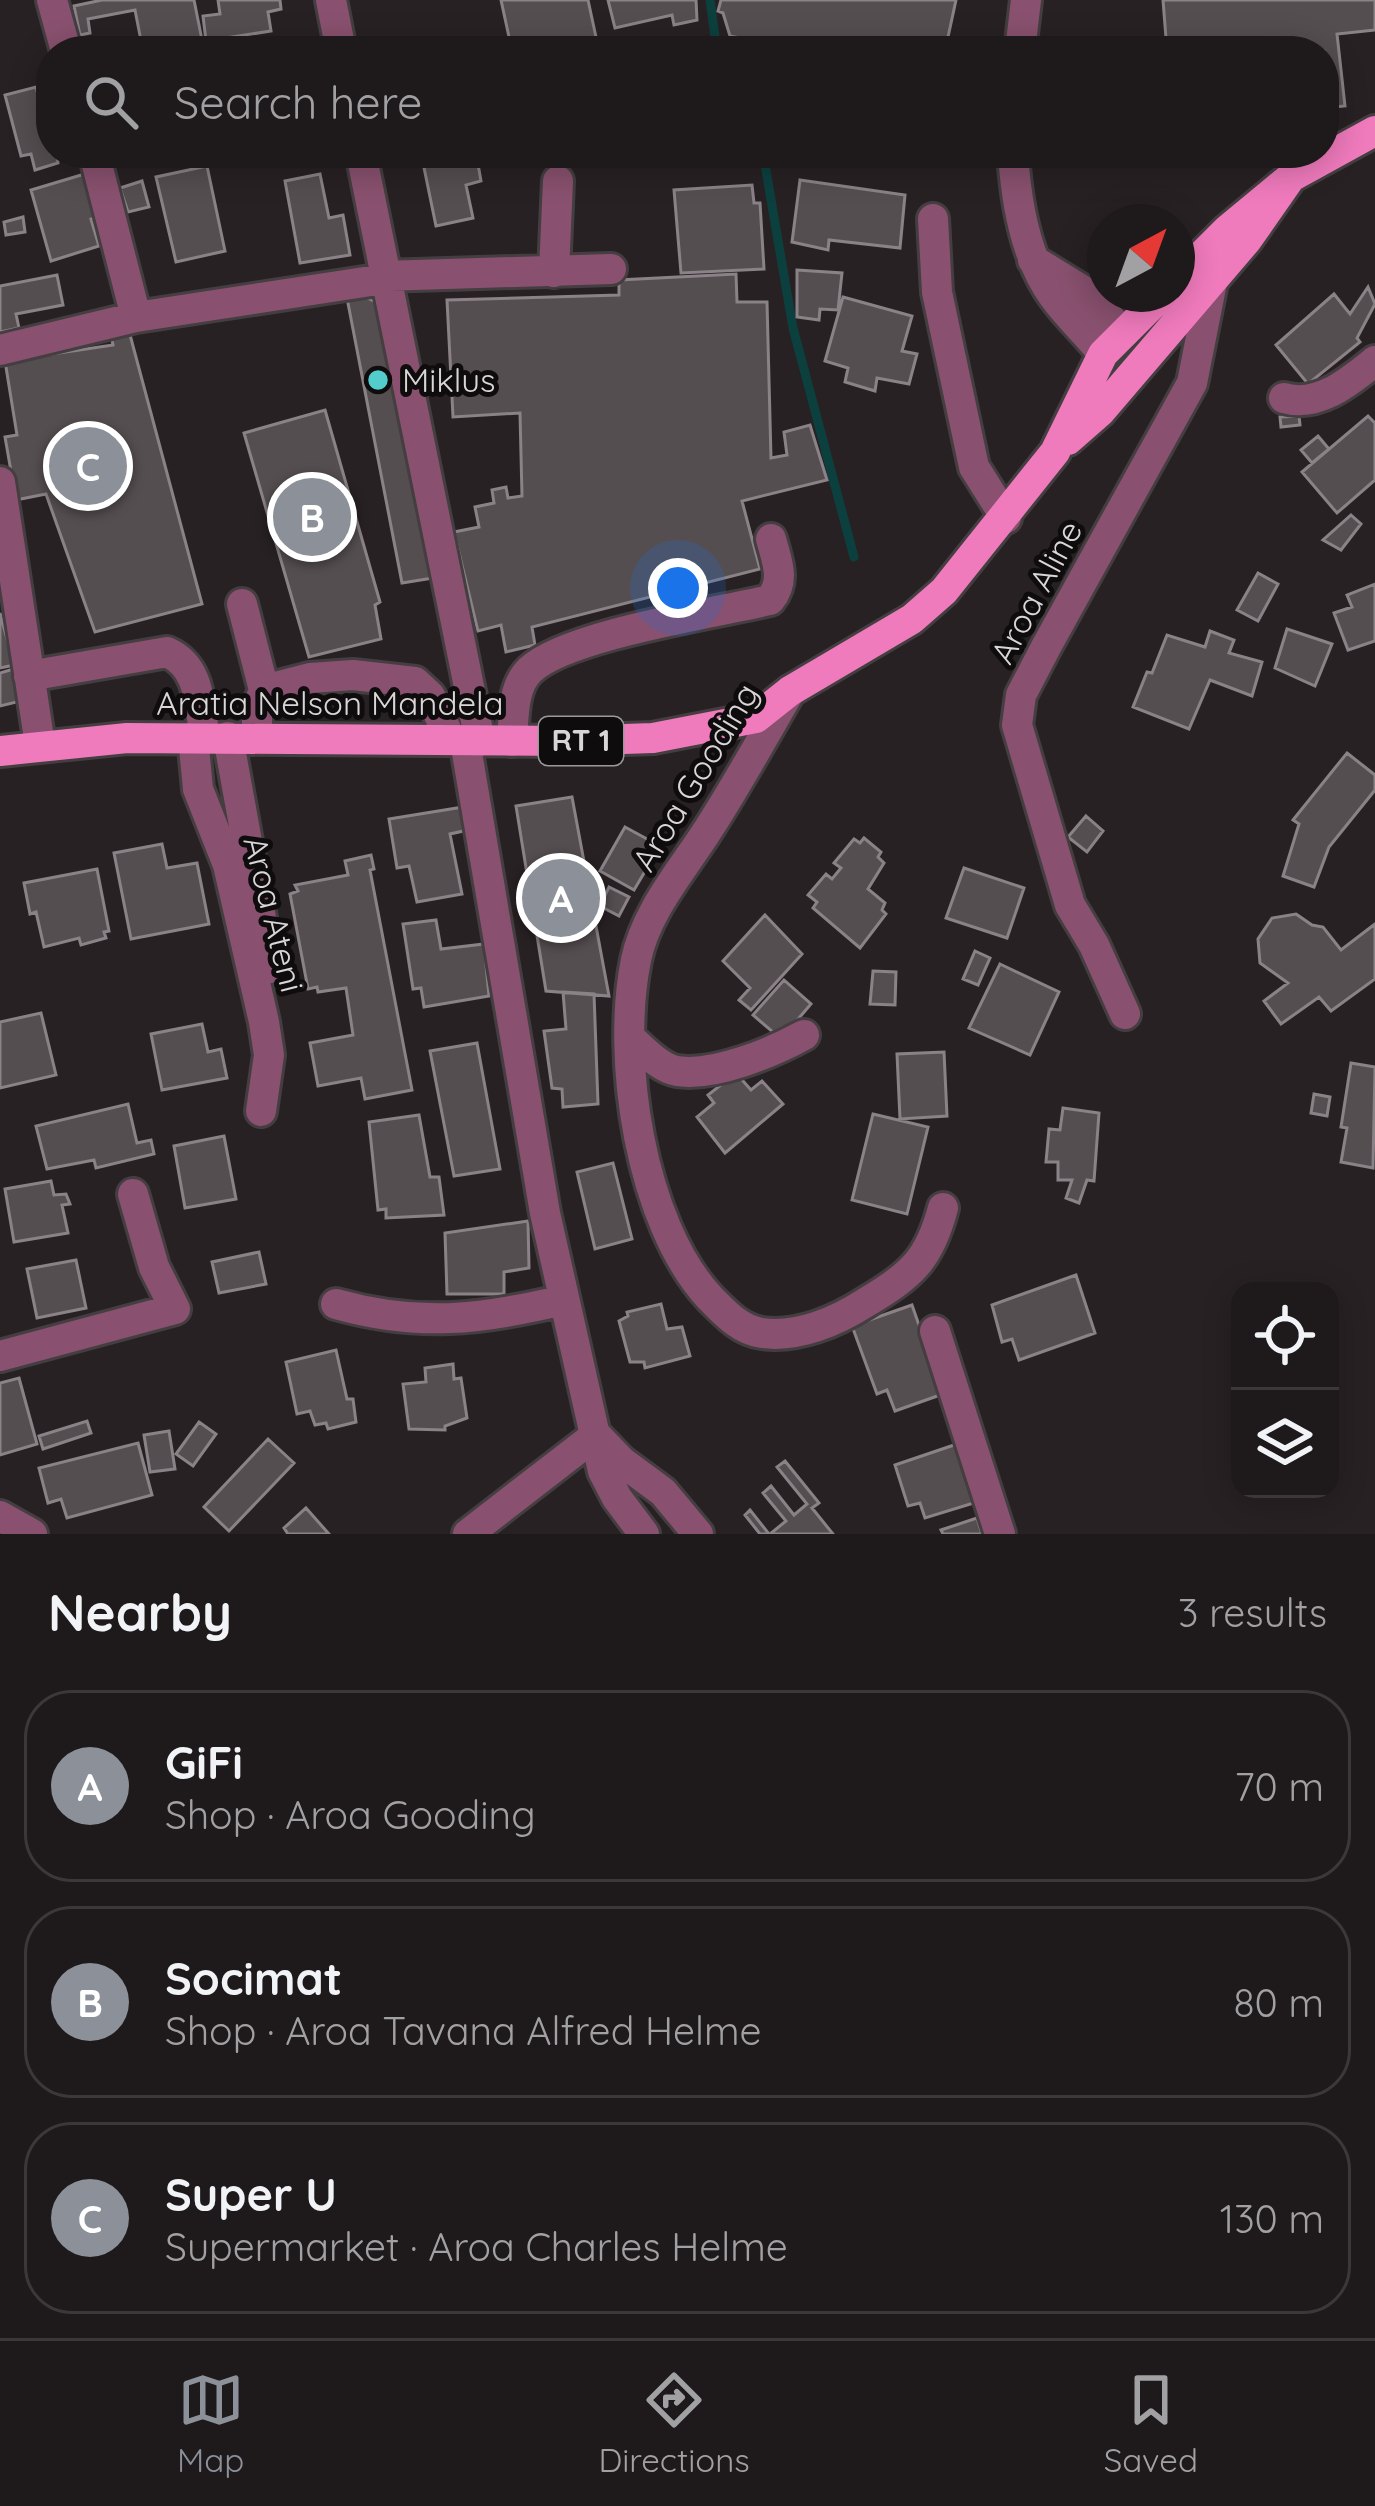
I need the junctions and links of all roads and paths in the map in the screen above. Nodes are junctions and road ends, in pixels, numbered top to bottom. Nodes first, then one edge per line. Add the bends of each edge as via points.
1 (52, 0) edge
2 (331, 0) edge
3 (1027, 0) edge
4 (62, 36) edge
5 (338, 36) edge
6 (1022, 36) edge
7 (1375, 131) edge
8 (1339, 151) edge
9 (98, 168) edge
10 (364, 168) edge
11 (1015, 168) edge
12 (1307, 168) edge
13 (1291, 177) junction
14 (558, 181) dead end
15 (933, 219) dead end
16 (1227, 230) junction
17 (1195, 249) edge
18 (1034, 260) junction
19 (1195, 262) edge
20 (611, 269) dead end
21 (554, 272) junction
22 (1213, 277) junction
23 (384, 278) junction
24 (1087, 286) edge
25 (1102, 312) edge
26 (1144, 312) edge
27 (136, 316) junction
28 (1113, 343) junction
29 (0, 350) edge
30 (1375, 361) edge
31 (1114, 396) junction
32 (1284, 398) dead end
33 (1055, 452) junction
34 (0, 482) edge
35 (1006, 518) junction
36 (771, 539) dead end
37 (242, 604) dead end
38 (29, 676) junction
39 (265, 690) junction
40 (790, 691) junction
41 (221, 738) junction
42 (465, 741) junction
43 (512, 741) junction
44 (40, 745) junction
45 (0, 751) edge
46 (1125, 1014) dead end
47 (804, 1035) dead end
48 (630, 1038) junction
49 (285, 1050) dead end
50 (261, 1111) dead end
51 (133, 1195) dead end
52 (943, 1208) dead end
53 (563, 1300) junction
54 (336, 1304) dead end
55 (934, 1331) dead end
56 (0, 1356) edge
57 (596, 1436) junction
58 (0, 1516) edge
59 (32, 1534) edge
60 (468, 1534) edge
61 (644, 1534) edge
62 (698, 1534) edge
63 (1000, 1534) edge

1 - 4 street
2 - 5 street
3 - 6 street
7 - 8 main road, Aratia Nelson Mandela / RT 1
9 - 27 street
10 - 23 street
11 - 18 street
12 - 13 main road, Aratia Nelson Mandela / RT 1
13 - 16 main road, Aratia Nelson Mandela / RT 1
13 - 22 main road, Aratia Nelson Mandela / RT 1
14 - 21 street
15 - 35 street via 937,292 974,467
16 - 17 street
16 - 19 main road, Aratia Nelson Mandela / RT 1
18 - 24 street
18 - 28 street via 1057,302
20 - 21 street
21 - 23 street
22 - 31 main road, Aratia Nelson Mandela / RT 1
22 - 46 street, Aroa Aline via 1192,382 1021,695 1017,725 1070,905
23 - 27 street
23 - 42 street
25 - 28 street
26 - 28 main road, Aratia Nelson Mandela / RT 1
27 - 29 street
28 - 31 main road
28 - 33 main road, Aratia Nelson Mandela / RT 1
30 - 32 street via 1318,399
31 - 33 main road, Aratia Nelson Mandela / RT 1
33 - 35 main road, Aratia Nelson Mandela / RT 1
34 - 38 street
35 - 40 main road, Aratia Nelson Mandela / RT 1 via 911,619
36 - 43 street via 780,577 770,600 563,647 527,673 515,698
37 - 39 street
38 - 41 street via 167,652 184,659
38 - 44 street
39 - 41 street
39 - 42 street via 353,675 415,682
40 - 43 main road, Aratia Nelson Mandela / RT 1 via 756,718 724,727 653,738
40 - 48 street, Aroa Gooding via 652,915 637,956
41 - 42 main road, Aratia Nelson Mandela / RT 1
41 - 44 main road, Aratia Nelson Mandela / RT 1
41 - 49 street
41 - 50 street, Aroa Ateni via 198,789 228,865 264,1022 269,1055
42 - 43 main road, Aratia Nelson Mandela / RT 1
42 - 53 street
44 - 45 main road, Aratia Nelson Mandela / RT 1
47 - 48 street via 766,1057 677,1071
48 - 52 street, Aroa Gooding via 632,1089 656,1199 674,1248 730,1319 760,1333 841,1318 913,1270 934,1242
51 - 56 street via 175,1309
53 - 54 street via 404,1320
53 - 57 street
55 - 63 street
57 - 60 street
57 - 61 street via 616,1498
57 - 62 street via 663,1492
58 - 59 street

